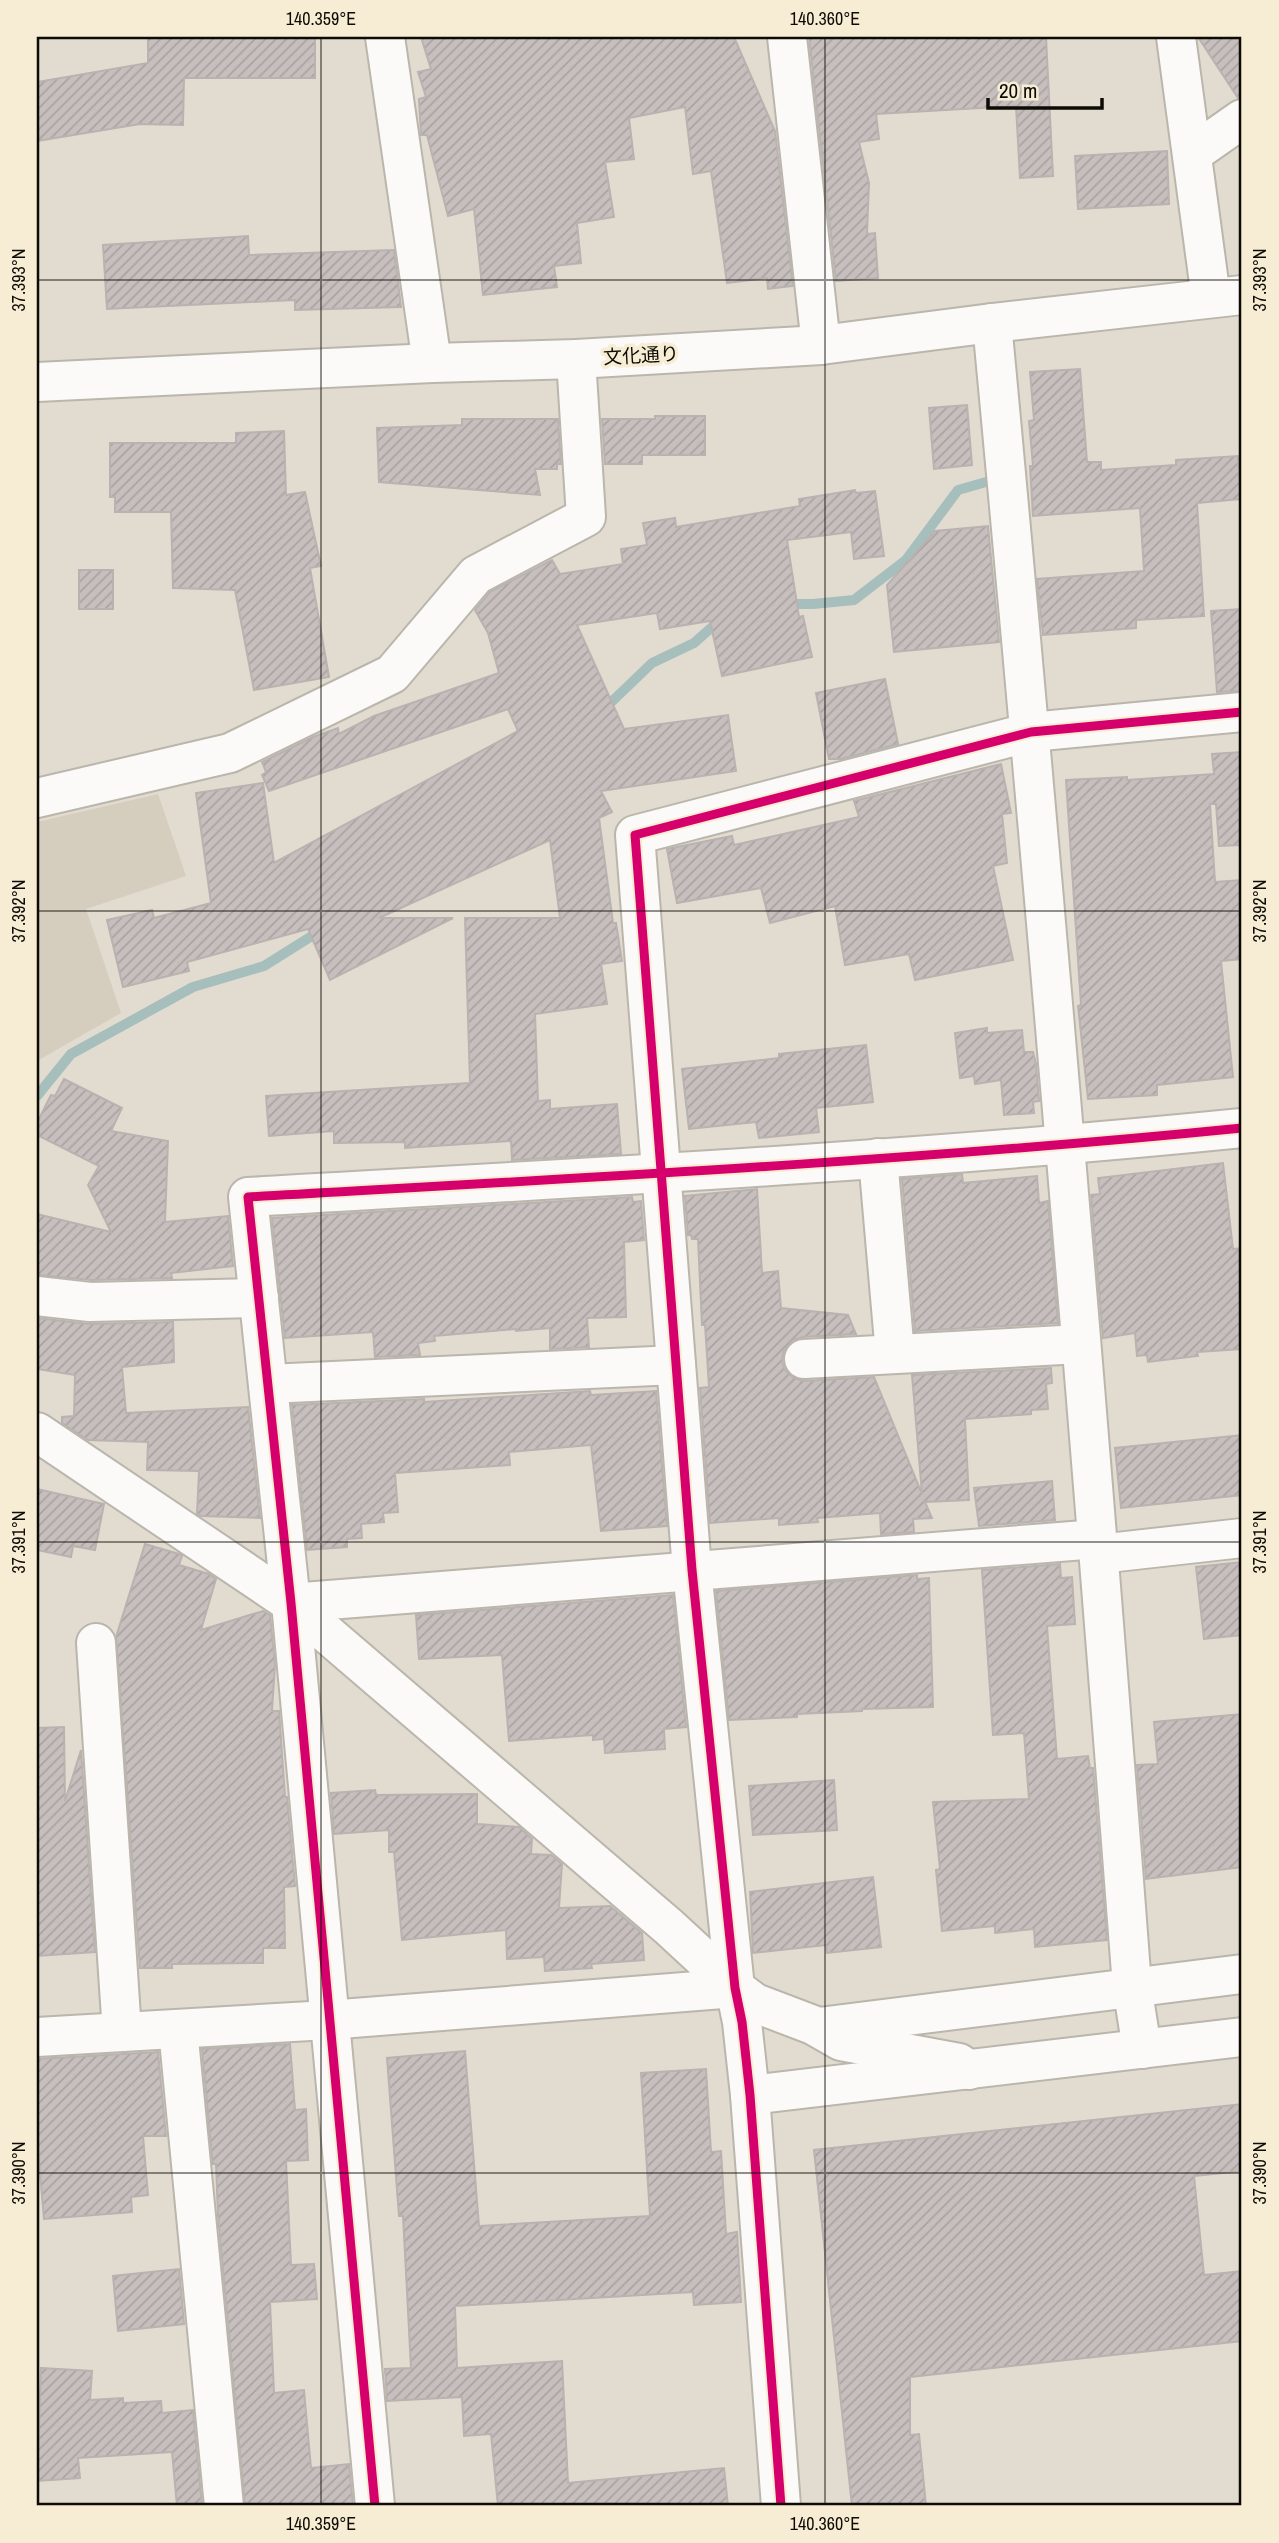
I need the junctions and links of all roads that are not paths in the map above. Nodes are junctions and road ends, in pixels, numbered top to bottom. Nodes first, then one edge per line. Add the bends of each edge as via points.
1 (385, 37) edge
2 (787, 37) edge
3 (1177, 38) edge
4 (1242, 119) edge
5 (1192, 154) junction
6 (1227, 297) edge
7 (992, 323) junction
8 (821, 345) junction
9 (576, 359) junction
10 (432, 363) junction
11 (37, 378) edge
12 (1242, 712) edge
13 (1031, 732) junction
14 (37, 798) edge
15 (1242, 1128) edge
16 (1065, 1146) junction
17 (878, 1158) junction
18 (662, 1173) junction
19 (37, 1296) edge
20 (259, 1298) junction
21 (1081, 1344) junction
22 (895, 1354) junction
23 (804, 1359) dead end
24 (676, 1365) junction
25 (268, 1384) junction
26 (37, 1432) edge
27 (1242, 1538) edge
28 (1098, 1546) junction
29 (692, 1570) junction
30 (291, 1603) junction
31 (96, 1643) dead end
32 (1242, 1974) edge
33 (1132, 1986) junction
34 (734, 1987) junction
35 (328, 2020) junction
36 (817, 2027) junction
37 (178, 2029) junction
38 (122, 2032) junction
39 (37, 2037) edge
40 (1242, 2037) edge
41 (1142, 2049) junction
42 (969, 2070) junction
43 (750, 2095) junction
44 (224, 2506) edge
45 (375, 2506) edge
46 (781, 2506) edge

1 - 10 street
2 - 8 street
3 - 5 street
4 - 5 street
5 - 6 street
6 - 7 street, 文化通り
7 - 8 street, 文化通り
7 - 13 street
8 - 9 street, 文化通り
9 - 10 street, 文化通り
9 - 14 street via 586,517 476,575 392,674 230,753
10 - 11 street, 文化通り
12 - 13 street
13 - 16 street
13 - 18 street via 635,835
15 - 16 street
16 - 17 street
16 - 21 street
17 - 18 street
17 - 22 street
18 - 20 street via 248,1197
18 - 24 street
19 - 20 street via 90,1302
20 - 25 street
21 - 22 street
21 - 28 street
22 - 23 street
24 - 25 street
24 - 29 street
25 - 30 street
26 - 30 street
27 - 28 street
28 - 29 street
28 - 33 street
29 - 30 street
29 - 34 street
30 - 34 street
30 - 35 street
31 - 38 street
32 - 33 street
33 - 36 street
33 - 41 street
34 - 35 street
34 - 36 street via 755,2003
34 - 43 street
35 - 37 street
35 - 45 street
36 - 42 street via 841,2040 959,2063
37 - 38 street
37 - 44 street
38 - 39 street
40 - 41 street
41 - 42 street
42 - 43 street
43 - 46 street

